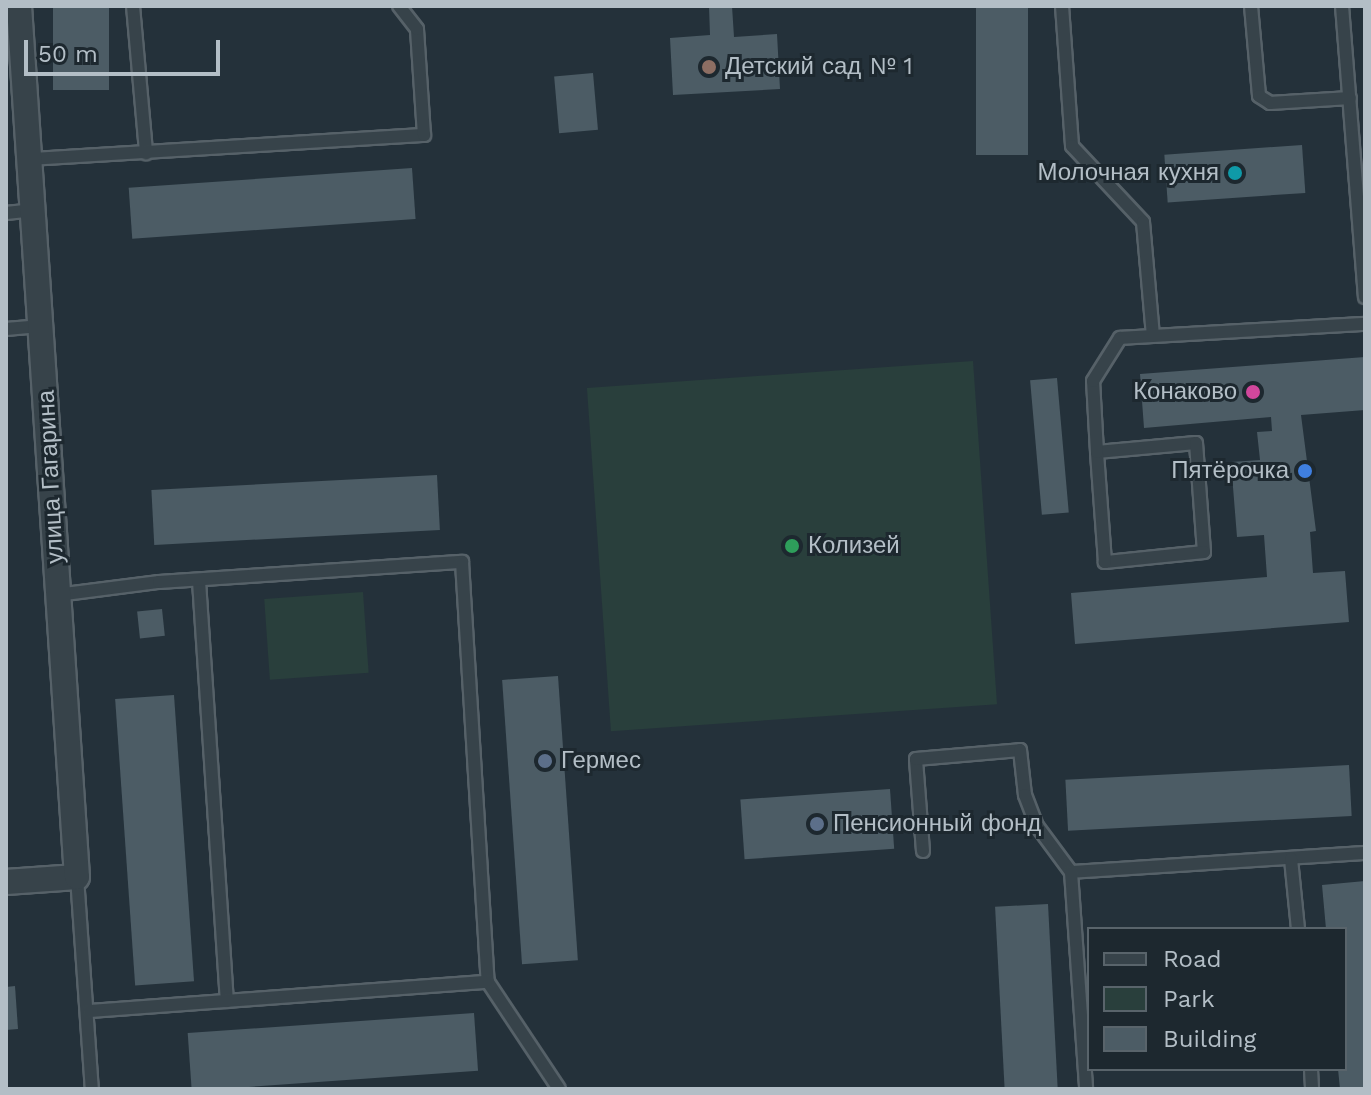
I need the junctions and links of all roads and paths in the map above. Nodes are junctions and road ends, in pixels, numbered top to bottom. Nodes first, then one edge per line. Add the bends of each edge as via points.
1 (19, 6) edge
2 (133, 6) edge
3 (399, 6) edge
4 (1062, 6) edge
5 (1251, 6) edge
6 (1342, 6) edge
7 (1350, 98) junction
8 (146, 153) junction
9 (31, 159) junction
10 (35, 210) junction
11 (6, 213) edge
12 (1365, 297) edge
13 (1365, 324) edge
14 (42, 326) junction
15 (6, 329) edge
16 (1153, 336) junction
17 (1097, 452) junction
18 (199, 581) junction
19 (57, 595) junction
20 (923, 851) dead end
21 (1365, 853) edge
22 (1291, 859) junction
23 (1071, 872) junction
24 (77, 877) junction
25 (6, 882) edge
26 (1298, 927) edge
27 (488, 982) junction
28 (227, 1001) junction
29 (89, 1011) junction
30 (92, 1089) edge
31 (559, 1089) edge
32 (1086, 1089) edge

1 - 9 street, улица Гагарина
2 - 8 lane
3 - 8 lane via 417,29 424,135
4 - 16 lane via 1072,146 1143,222
5 - 7 lane via 1259,96 1270,103
6 - 7 lane
7 - 12 lane
8 - 9 lane
9 - 10 street, улица Гагарина
10 - 11 lane
10 - 14 street, улица Гагарина
13 - 16 lane
14 - 15 lane
14 - 19 street, улица Гагарина
16 - 17 lane via 1120,338 1093,381
17 - 17 lane via 1196,443 1204,552 1105,562
18 - 19 lane
18 - 27 lane via 462,562
18 - 28 lane
19 - 24 street, улица Гагарина
20 - 23 lane via 916,759 1020,750 1025,795 1037,826
21 - 22 lane
22 - 23 lane
22 - 26 lane
23 - 32 lane
24 - 25 street
24 - 29 lane
27 - 28 lane
27 - 31 lane
28 - 29 lane
29 - 30 lane

